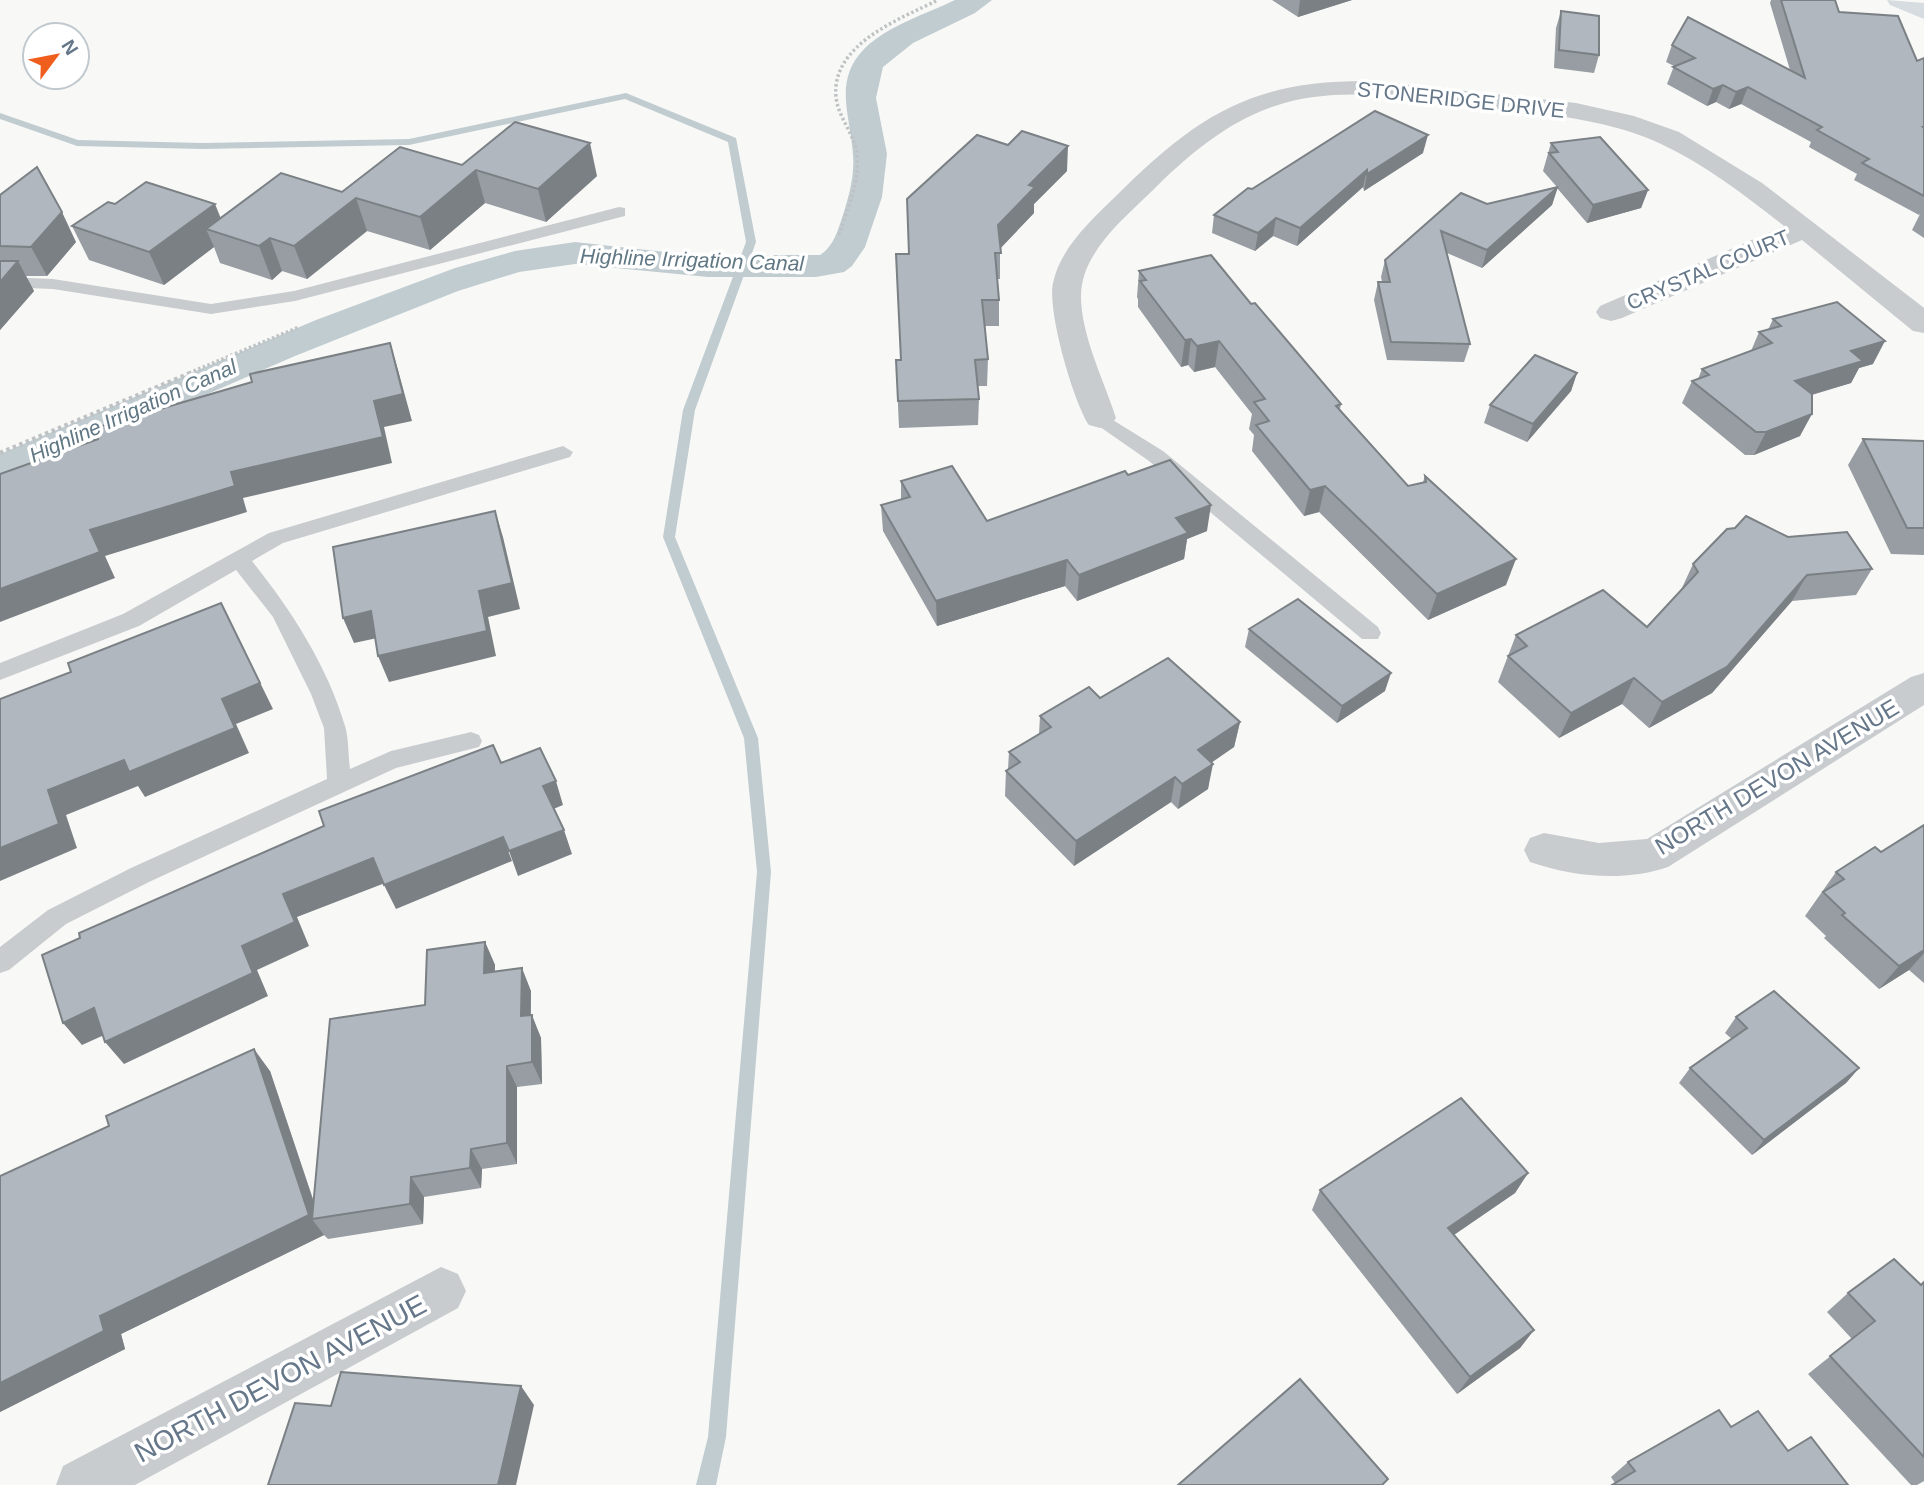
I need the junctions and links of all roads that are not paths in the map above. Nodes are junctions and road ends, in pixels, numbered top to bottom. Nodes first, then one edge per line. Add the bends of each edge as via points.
1 (1899, 0) edge
2 (1924, 12) edge
3 (619, 212) dead end
4 (1805, 228) junction
5 (0, 282) edge
6 (1611, 312) dead end
7 (1924, 324) edge
8 (1100, 418) joint
9 (564, 452) dead end
10 (239, 559) junction
11 (1370, 633) dead end
12 (0, 673) edge
13 (1924, 688) edge
14 (471, 741) dead end
15 (339, 782) junction
16 (1544, 850) dead end
17 (0, 962) edge
18 (441, 1291) dead end
19 (82, 1485) edge

1 - 2 street
3 - 5 lane via 295,296 211,309 53,284
4 - 6 street, CRYSTAL COURT
4 - 7 street, STONERIDGE DRIVE
4 - 8 street, STONERIDGE DRIVE via 1714,163 1669,138 1607,117 1385,88 1320,89 1268,100 1224,119 1168,159 1101,227 1072,270 1066,296
8 - 11 lane via 1156,456
9 - 10 lane via 286,534
10 - 12 lane via 131,620
10 - 15 lane via 282,613 322,694 335,728
13 - 16 street, NORTH DEVON AVENUE via 1654,855 1599,860
14 - 15 lane via 391,760
15 - 17 lane via 57,917
18 - 19 street, NORTH DEVON AVENUE

